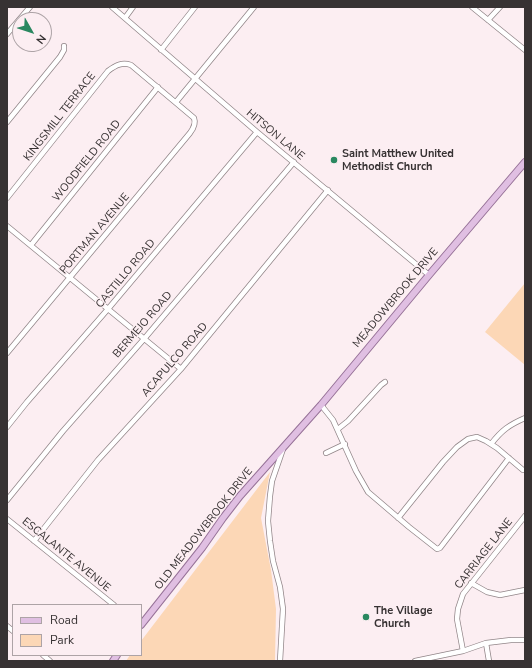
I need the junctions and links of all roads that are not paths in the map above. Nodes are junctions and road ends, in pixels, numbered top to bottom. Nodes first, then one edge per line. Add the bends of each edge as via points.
1 (30, 7) edge
2 (112, 7) edge
3 (133, 7) edge
4 (195, 7) edge
5 (254, 7) edge
6 (472, 7) edge
7 (500, 7) edge
8 (125, 18) junction
9 (488, 20) junction
10 (7, 34) edge
11 (64, 46) dead end
12 (161, 50) junction
13 (525, 50) edge
14 (195, 79) junction
15 (158, 87) junction
16 (176, 102) junction
17 (7, 122) edge
18 (257, 132) junction
19 (294, 162) junction
20 (525, 162) edge
21 (328, 190) junction
22 (7, 198) edge
23 (7, 226) edge
24 (30, 245) junction
25 (429, 275) junction
26 (70, 277) junction
27 (108, 309) junction
28 (144, 338) junction
29 (7, 353) edge
30 (181, 369) junction
31 (385, 382) dead end
32 (321, 405) junction
33 (525, 418) edge
34 (7, 427) edge
35 (338, 429) junction
36 (345, 444) junction
37 (491, 444) junction
38 (283, 448) junction
39 (326, 453) dead end
40 (509, 458) junction
41 (525, 470) edge
42 (7, 500) edge
43 (525, 516) edge
44 (398, 518) junction
45 (7, 519) edge
46 (34, 540) junction
47 (471, 583) junction
48 (525, 590) edge
49 (113, 604) edge
50 (142, 624) edge
51 (525, 640) edge
52 (486, 643) junction
53 (463, 650) junction
54 (439, 658) edge
55 (280, 661) edge
56 (415, 661) edge
57 (489, 661) edge

1 - 10 street
2 - 8 street, HITSON LANE
3 - 8 street
4 - 12 street
5 - 14 street
6 - 9 street
7 - 9 street
8 - 12 street, HITSON LANE
9 - 13 street
11 - 17 street via 60,57
12 - 14 street, HITSON LANE
14 - 16 street
14 - 18 street, HITSON LANE
15 - 16 street
15 - 22 street, KINGSMILL TERRACE via 131,65 120,64 108,71
15 - 24 street, WOODFIELD ROAD
16 - 26 street, PORTMAN AVENUE via 194,118 193,129
18 - 19 street, HITSON LANE
18 - 27 street, CASTILLO ROAD
19 - 21 street, HITSON LANE
19 - 28 street, BERMEJO ROAD
20 - 25 main road, MEADOWBROOK DRIVE
21 - 25 street, HITSON LANE
21 - 30 street, ACAPULCO ROAD
23 - 24 street
24 - 26 street
25 - 32 main road, MEADOWBROOK DRIVE
26 - 27 street
26 - 29 street, PORTMAN AVENUE
27 - 28 street
27 - 34 street, CASTILLO ROAD
28 - 30 street
28 - 42 street, BERMEJO ROAD
30 - 46 street, ACAPULCO ROAD via 98,460
31 - 35 street
32 - 35 street
32 - 38 main road, MEADOWBROOK DRIVE
33 - 37 street via 504,430
35 - 36 street
36 - 39 street
36 - 44 street via 368,492
37 - 40 street
37 - 44 street via 480,438 463,442 443,462
38 - 50 main road, OLD MEADOWBROOK DRIVE via 240,496
38 - 55 street via 272,482 268,521 283,609
40 - 41 street
40 - 44 street via 440,548
43 - 47 street, CARRIAGE LANE
45 - 46 street, ESCALANTE AVENUE
46 - 49 street, ESCALANTE AVENUE
47 - 48 street via 487,592 500,595
47 - 53 street, CARRIAGE LANE via 463,594 458,609 457,619
51 - 52 street
52 - 53 street
52 - 57 street
53 - 54 street
54 - 56 street

